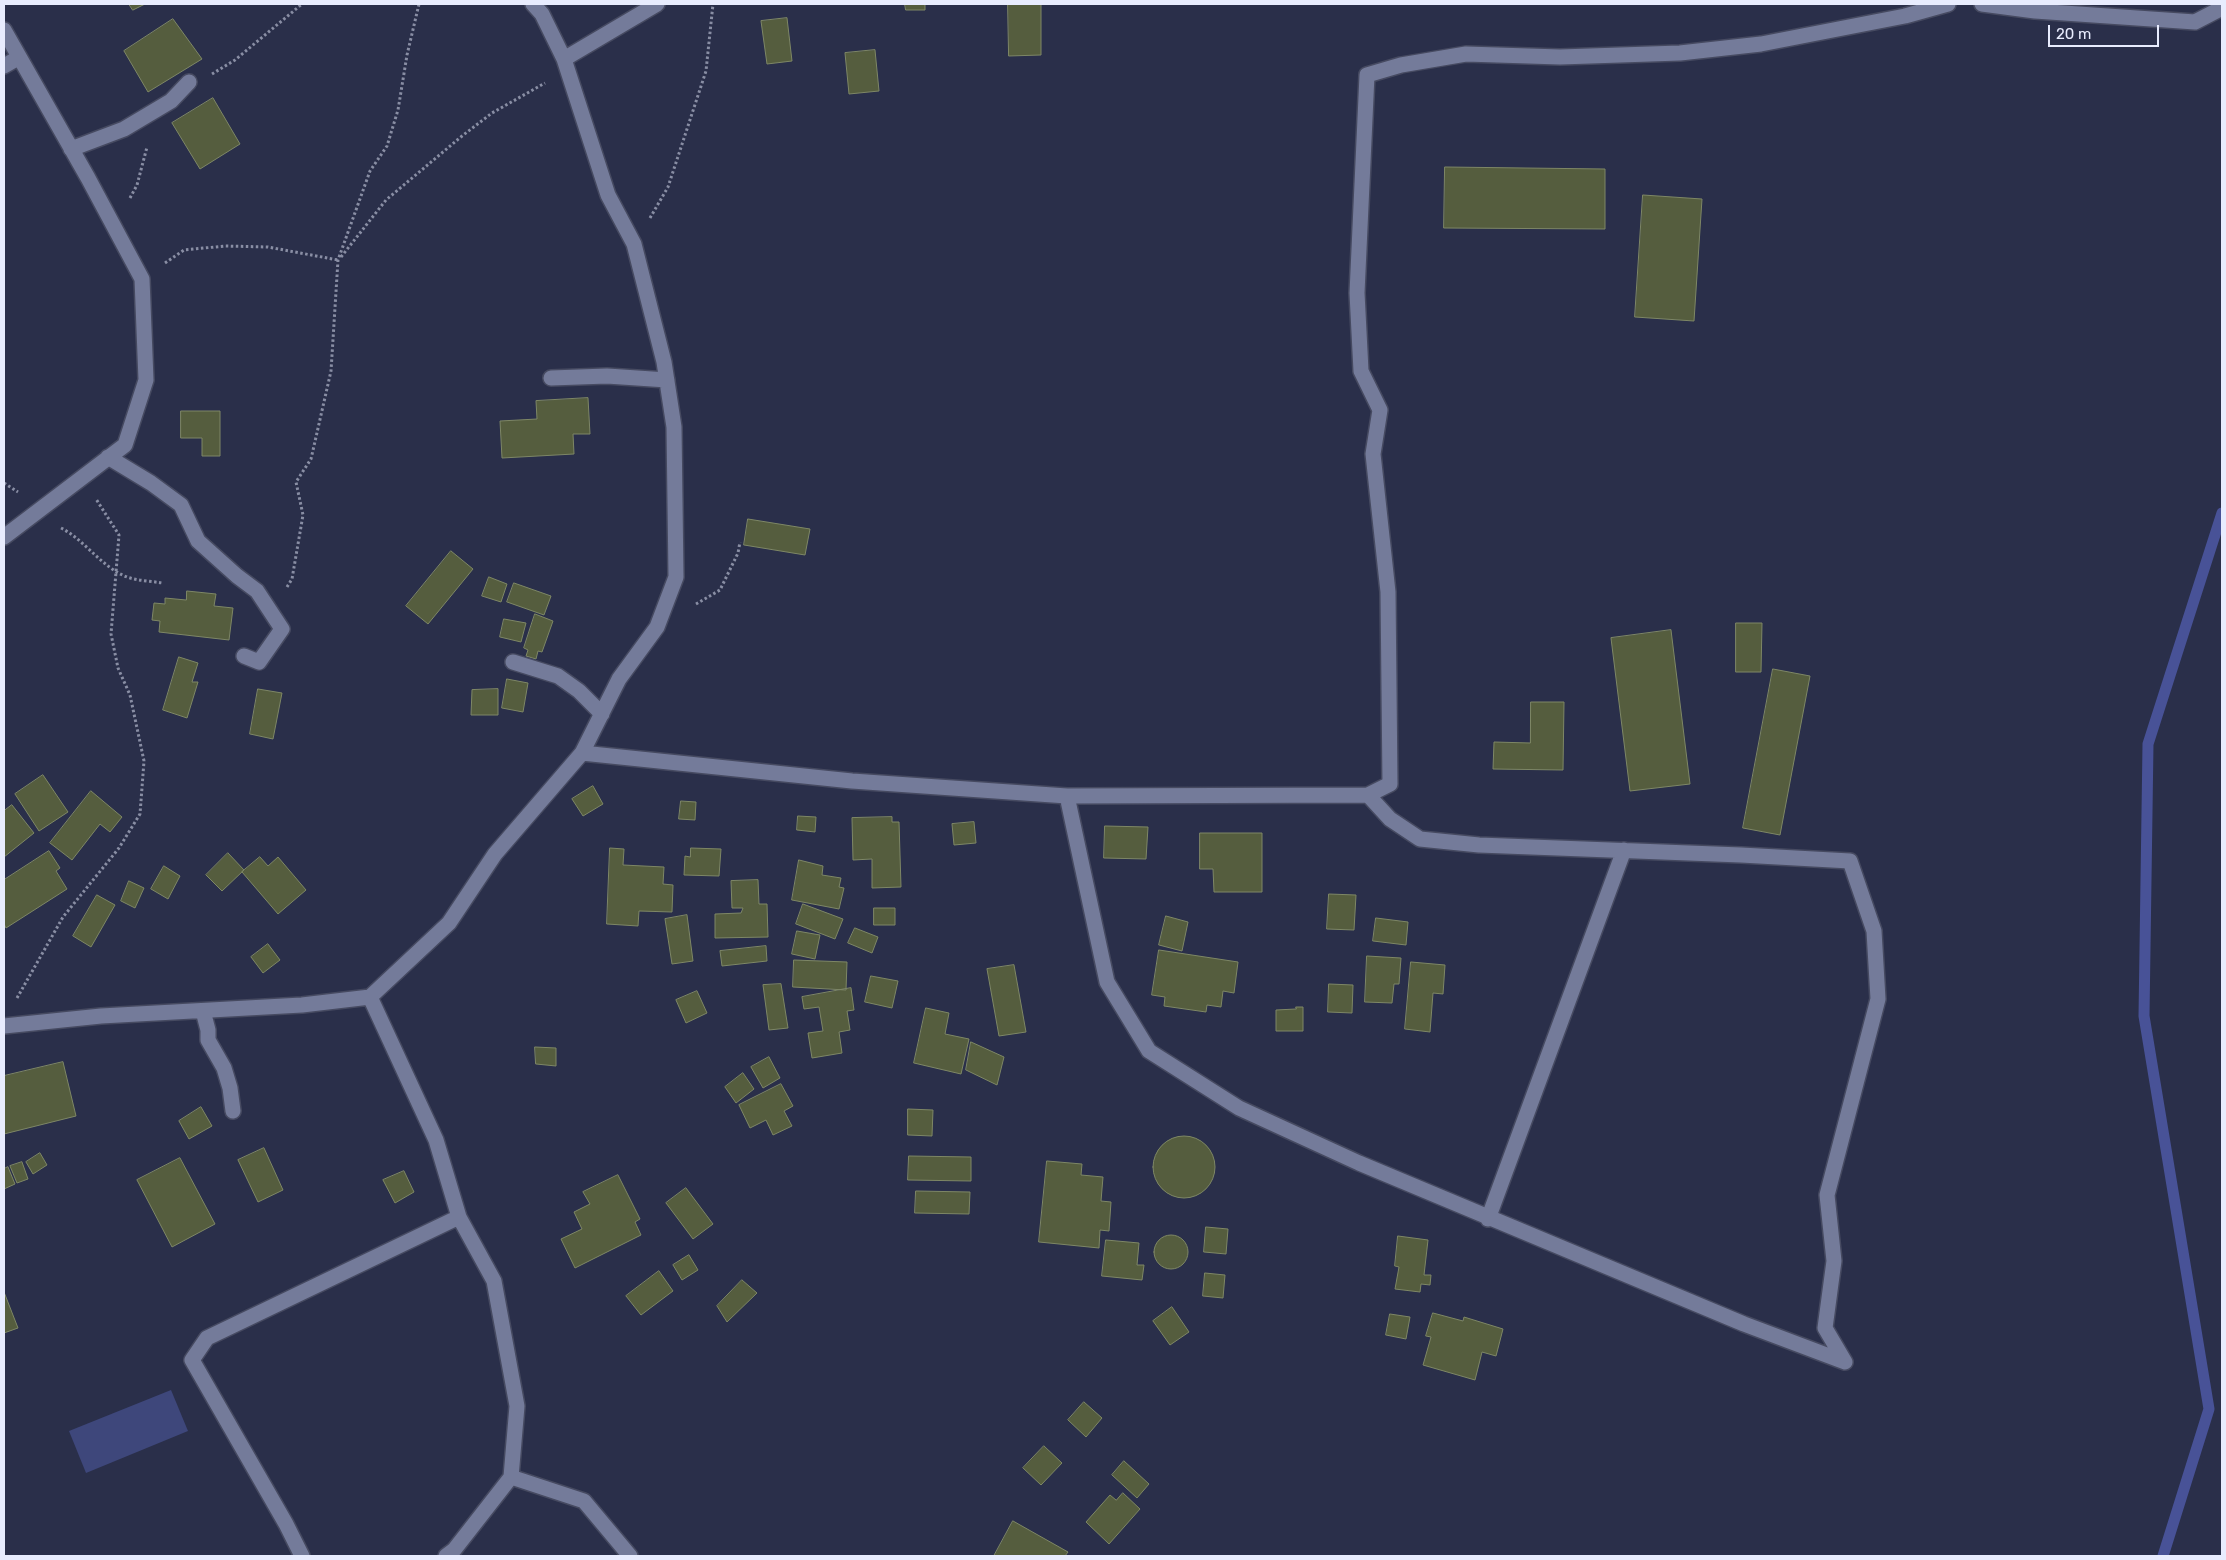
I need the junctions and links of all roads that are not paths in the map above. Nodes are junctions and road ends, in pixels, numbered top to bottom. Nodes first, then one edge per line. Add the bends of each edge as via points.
1 (533, 4) edge
2 (657, 4) edge
3 (1948, 4) edge
4 (1982, 4) edge
5 (2222, 8) edge
6 (4, 30) edge
7 (18, 58) junction
8 (564, 59) junction
9 (4, 66) edge
10 (189, 82) dead end
11 (71, 149) junction
12 (551, 378) dead end
13 (667, 380) junction
14 (108, 457) junction
15 (4, 537) edge
16 (244, 656) dead end
17 (513, 662) dead end
18 (602, 714) junction
19 (582, 753) junction
20 (1368, 795) junction
21 (1067, 796) junction
22 (1624, 850) junction
23 (370, 996) junction
24 (203, 1011) junction
25 (4, 1026) edge
26 (232, 1111) dead end
27 (459, 1217) junction
28 (1488, 1219) junction
29 (511, 1477) junction
30 (302, 1556) edge
31 (446, 1556) edge
32 (630, 1556) edge

1 - 8 street via 542,14
2 - 8 street
3 - 20 street via 1905,16 1752,45 1680,53 1560,58 1466,54 1401,65 1367,75 1357,293 1361,371 1380,410 1373,454 1388,592 1390,784
4 - 5 street via 2035,11 2195,22
6 - 7 street
7 - 9 street
7 - 11 street
8 - 13 street via 608,195 634,244
10 - 11 street via 171,101 124,128
11 - 14 street via 142,279 146,380 125,445
12 - 13 street via 607,376
13 - 18 street via 674,427 676,577 657,628 619,679
14 - 15 street
14 - 16 street via 180,505 198,541 258,591 282,629 259,662
17 - 18 street via 558,676
18 - 19 street
19 - 21 street via 852,782
19 - 23 street via 496,854 449,924
20 - 21 street
20 - 22 street via 1390,818 1420,839 1478,845
21 - 28 street via 1107,982 1149,1051 1239,1108
22 - 28 street
22 - 28 street via 1850,861 1874,931 1878,999 1827,1195 1834,1261 1824,1328 1846,1362 1744,1324
23 - 24 street via 302,1005
23 - 27 street via 436,1140
24 - 25 street via 101,1016
24 - 26 street via 208,1040 224,1068
27 - 29 street via 494,1281 517,1406
27 - 30 street via 207,1338 192,1360
29 - 31 street
29 - 32 street via 584,1501

